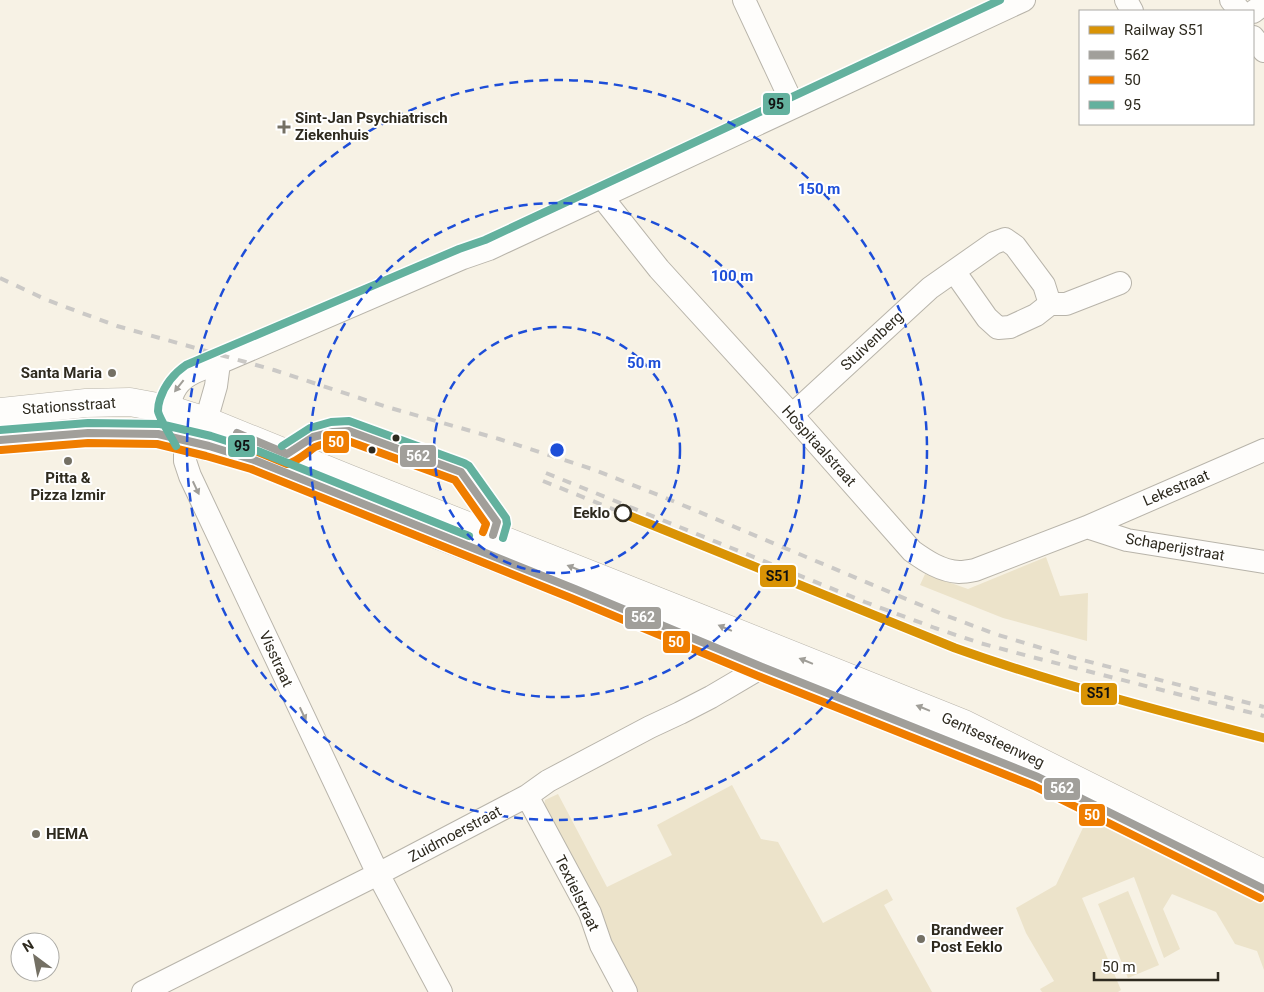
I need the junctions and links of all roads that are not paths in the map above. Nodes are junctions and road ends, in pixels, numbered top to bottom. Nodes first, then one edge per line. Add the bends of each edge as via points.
1 (744, 0) edge
2 (1024, 0) edge
3 (1231, 0) edge
4 (1239, 10) edge
5 (794, 107) junction
6 (602, 197) junction
7 (954, 271) junction
8 (1120, 283) dead end
9 (1050, 304) junction
10 (218, 363) junction
11 (168, 408) junction
12 (0, 412) edge
13 (792, 415) junction
14 (206, 421) junction
15 (0, 440) edge
16 (186, 441) junction
17 (1264, 450) edge
18 (1088, 527) junction
19 (1264, 562) edge
20 (766, 657) junction
21 (527, 796) junction
22 (378, 874) junction
23 (1264, 874) edge
24 (1264, 889) edge
25 (143, 992) edge
26 (441, 992) edge
27 (626, 992) edge

1 - 5 street
2 - 5 street
3 - 4 street
5 - 6 street
6 - 10 street via 489,249
6 - 13 street, Hospitaalstraat via 659,269
7 - 9 street via 987,318 998,328 1010,328
7 - 9 street, Stuivenberg via 1005,239 1015,246 1044,285
7 - 13 street, Stuivenberg via 930,288
8 - 9 street via 1066,304
10 -> 11 street via 198,370 182,381
10 - 14 street via 216,386
11 - 12 main road, Stationsstraat via 111,402
11 - 14 main road, Stationsstraat
11 - 16 street
13 - 18 street, Hospitaalstraat via 912,551 941,568 958,572 975,570
14 - 16 street
20 -> 14 main road, Stationsstraat
15 - 16 main road, Stationsstraat via 131,432
16 - 20 main road, Stationsstraat via 254,460 720,648
16 -> 22 street, Visstraat via 185,461 190,476
17 - 18 street, Lekestraat
18 - 19 street, Schaperijstraat via 1127,540
20 - 21 street, Zuidmoerstraat via 688,709 548,781
23 -> 20 main road, Gentsesteenweg via 964,724
20 - 24 main road, Gentsesteenweg via 1038,777
21 - 22 street, Zuidmoerstraat
21 - 27 street, Textielstraat via 590,913 601,945
22 - 25 street, Zuidmoerstraat
22 - 26 street, Visstraat

